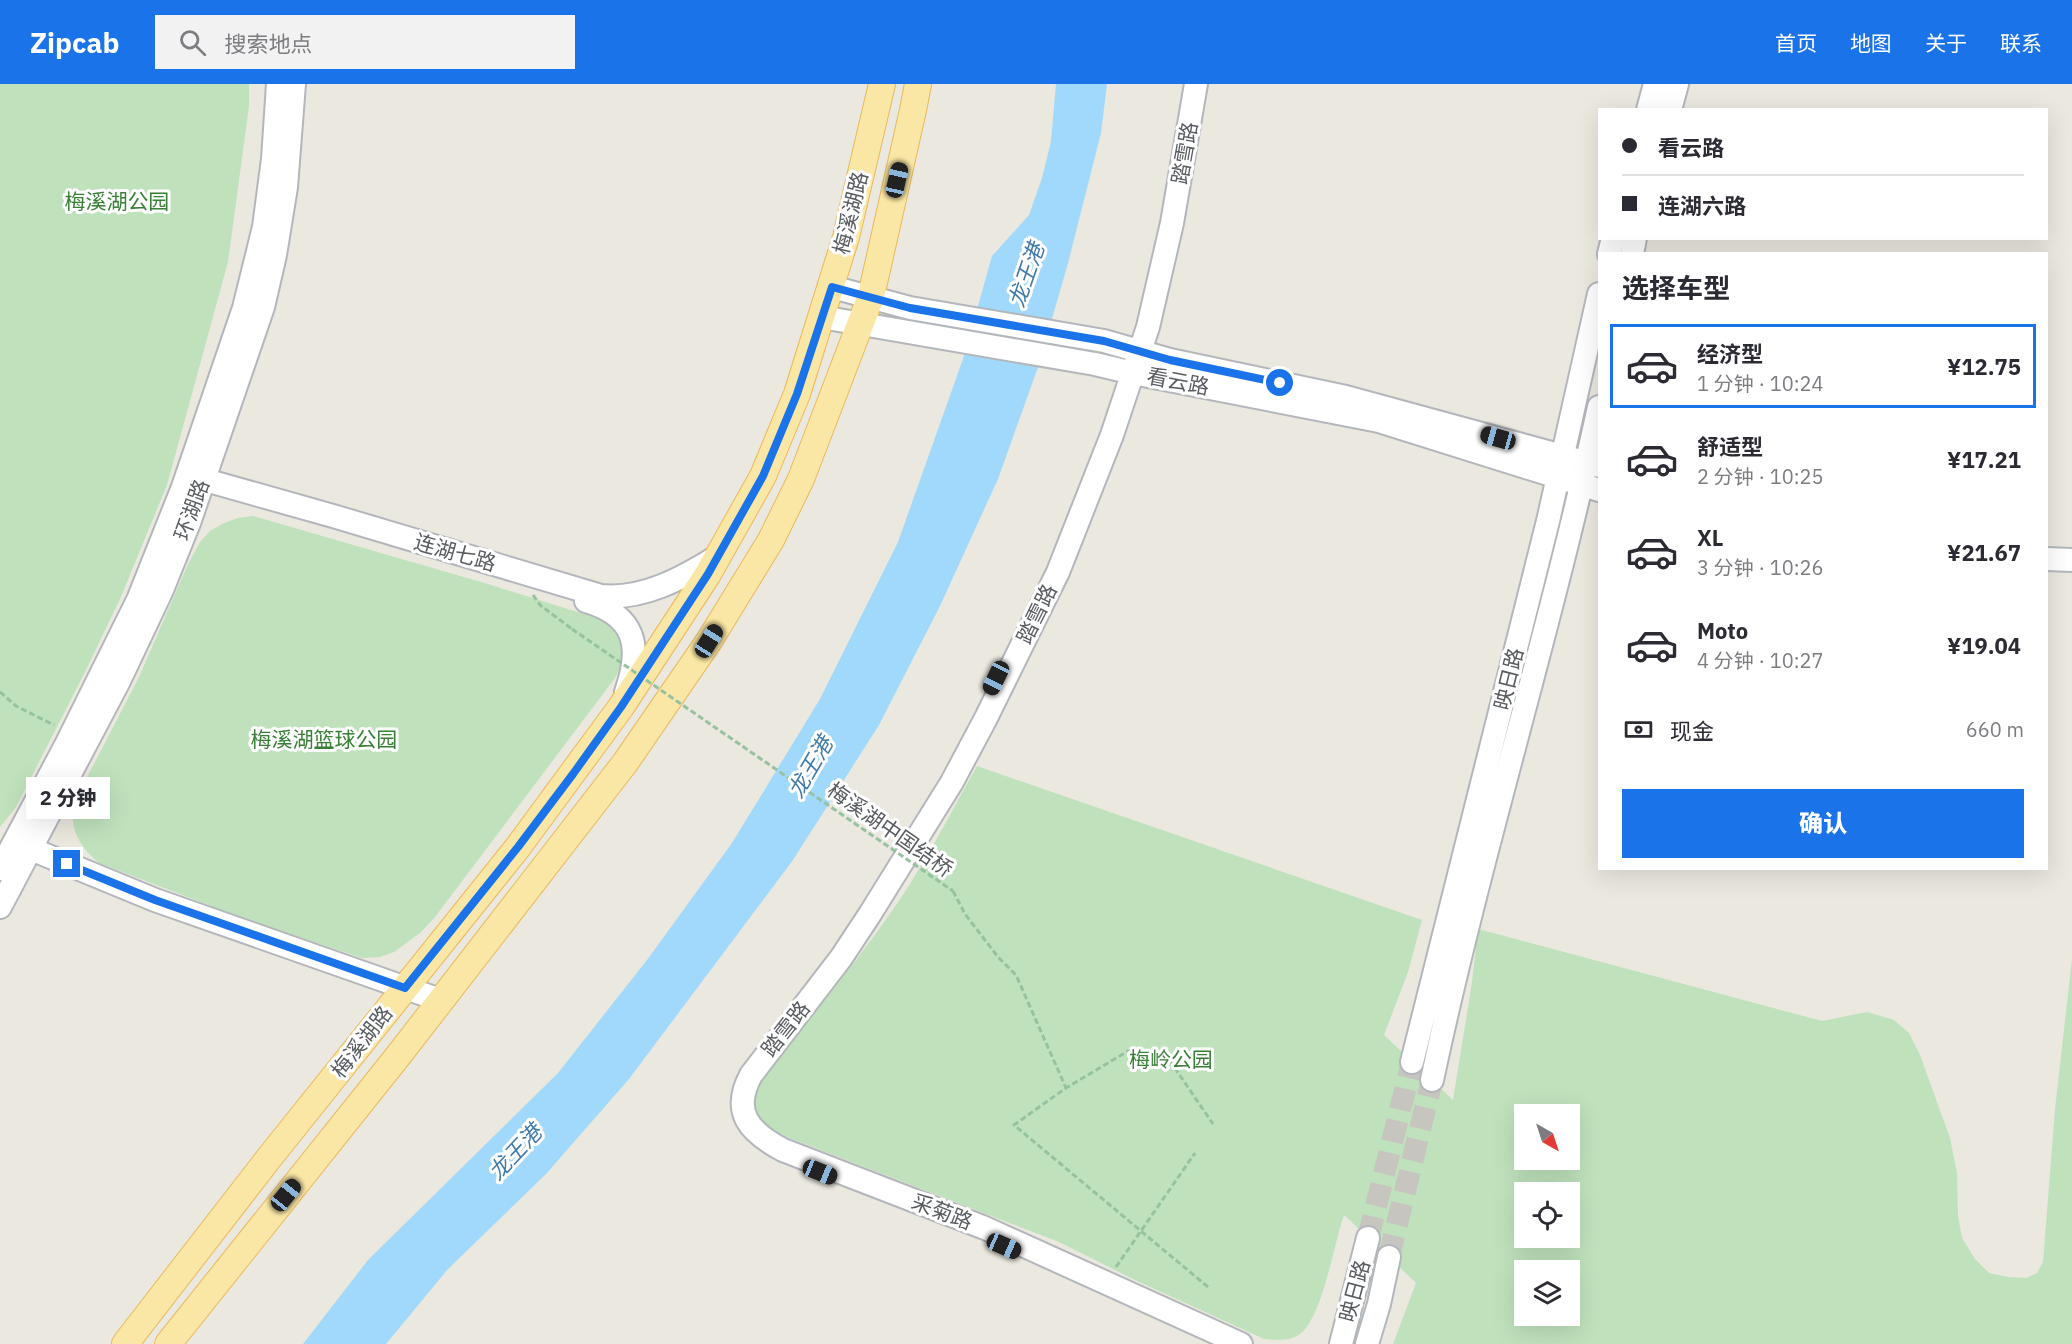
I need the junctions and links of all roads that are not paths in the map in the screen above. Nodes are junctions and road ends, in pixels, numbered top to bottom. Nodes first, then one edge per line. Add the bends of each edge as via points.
1 (278, 84) edge
2 (294, 84) edge
3 (882, 84) edge
4 (918, 84) edge
5 (1188, 84) edge
6 (1196, 84) edge
7 (1655, 84) edge
8 (1677, 84) edge
9 (1649, 108) edge
10 (1671, 108) edge
11 (832, 287) junction
12 (871, 296) junction
13 (1598, 298) edge
14 (821, 317) junction
15 (860, 324) junction
16 (1136, 350) junction
17 (1129, 372) junction
18 (1598, 415) edge
19 (1560, 466) junction
20 (1591, 475) edge
21 (194, 483) junction
22 (718, 556) junction
23 (2048, 559) edge
24 (2072, 560) edge
25 (2048, 570) edge
26 (2072, 571) edge
27 (621, 707) junction
28 (17, 854) edge
29 (0, 907) edge
30 (400, 993) junction
31 (436, 1006) junction
32 (1412, 1062) tunnel mouth
33 (1432, 1080) tunnel mouth
34 (741, 1083) junction
35 (1368, 1238) tunnel mouth
36 (1389, 1257) tunnel mouth
37 (125, 1344) edge
38 (168, 1344) edge
39 (1222, 1344) edge
40 (1241, 1344) edge
41 (1341, 1344) edge
42 (1367, 1344) edge

1 - 21 main road, 环湖路 via 264,227
2 - 21 main road, 环湖路 via 286,187 263,307
3 - 11 main road, 梅溪湖路
4 - 12 main road, 梅溪湖路
5 - 16 main road, 踏雪路
6 - 16 main road, 踏雪路 via 1172,223 1148,327
7 - 9 main road
8 - 10 main road
11 - 12 main road, 看云路
11 - 14 main road, 梅溪湖路
12 - 15 main road, 梅溪湖路
12 - 16 main road, 看云路 via 910,308 1104,341
13 - 19 main road, 映日路
14 - 15 main road, 看云路
14 - 22 main road, 梅溪湖路 via 797,394 763,476
15 - 17 main road, 看云路
15 - 31 main road, 梅溪湖路 via 801,479 735,600 625,763
16 - 17 main road, 踏雪路
16 - 19 main road, 看云路 via 1346,396
17 - 19 main road, 看云路 via 1379,421
17 - 34 main road, 踏雪路 via 1049,568 945,776 834,952 743,1070
18 - 20 main road, 映日路
19 - 20 main road, 看云路
19 - 32 main road, 映日路
20 - 33 main road, 映日路 via 1450,997
21 - 22 main road, 连湖七路 via 333,516 601,596 626,596 657,588
21 - 27 main road, 连湖七路 via 612,611 634,644 635,658
21 - 28 main road, 环湖路
21 - 28 main road, 环湖路 via 162,590 142,632
22 - 27 main road, 梅溪湖路
23 - 24 main road
25 - 26 main road
27 - 30 main road, 梅溪湖路 via 518,847
28 - 29 main road, 环湖路
28 - 30 main road via 155,900
30 - 31 main road
30 - 37 main road, 梅溪湖路
31 - 38 main road, 梅溪湖路
34 - 39 main road, 采菊路 via 734,1105 737,1118 761,1146 778,1156 982,1236
34 - 40 main road, 采菊路 via 743,1114 765,1141 985,1228
35 - 41 main road, 映日路
36 - 42 main road, 映日路

